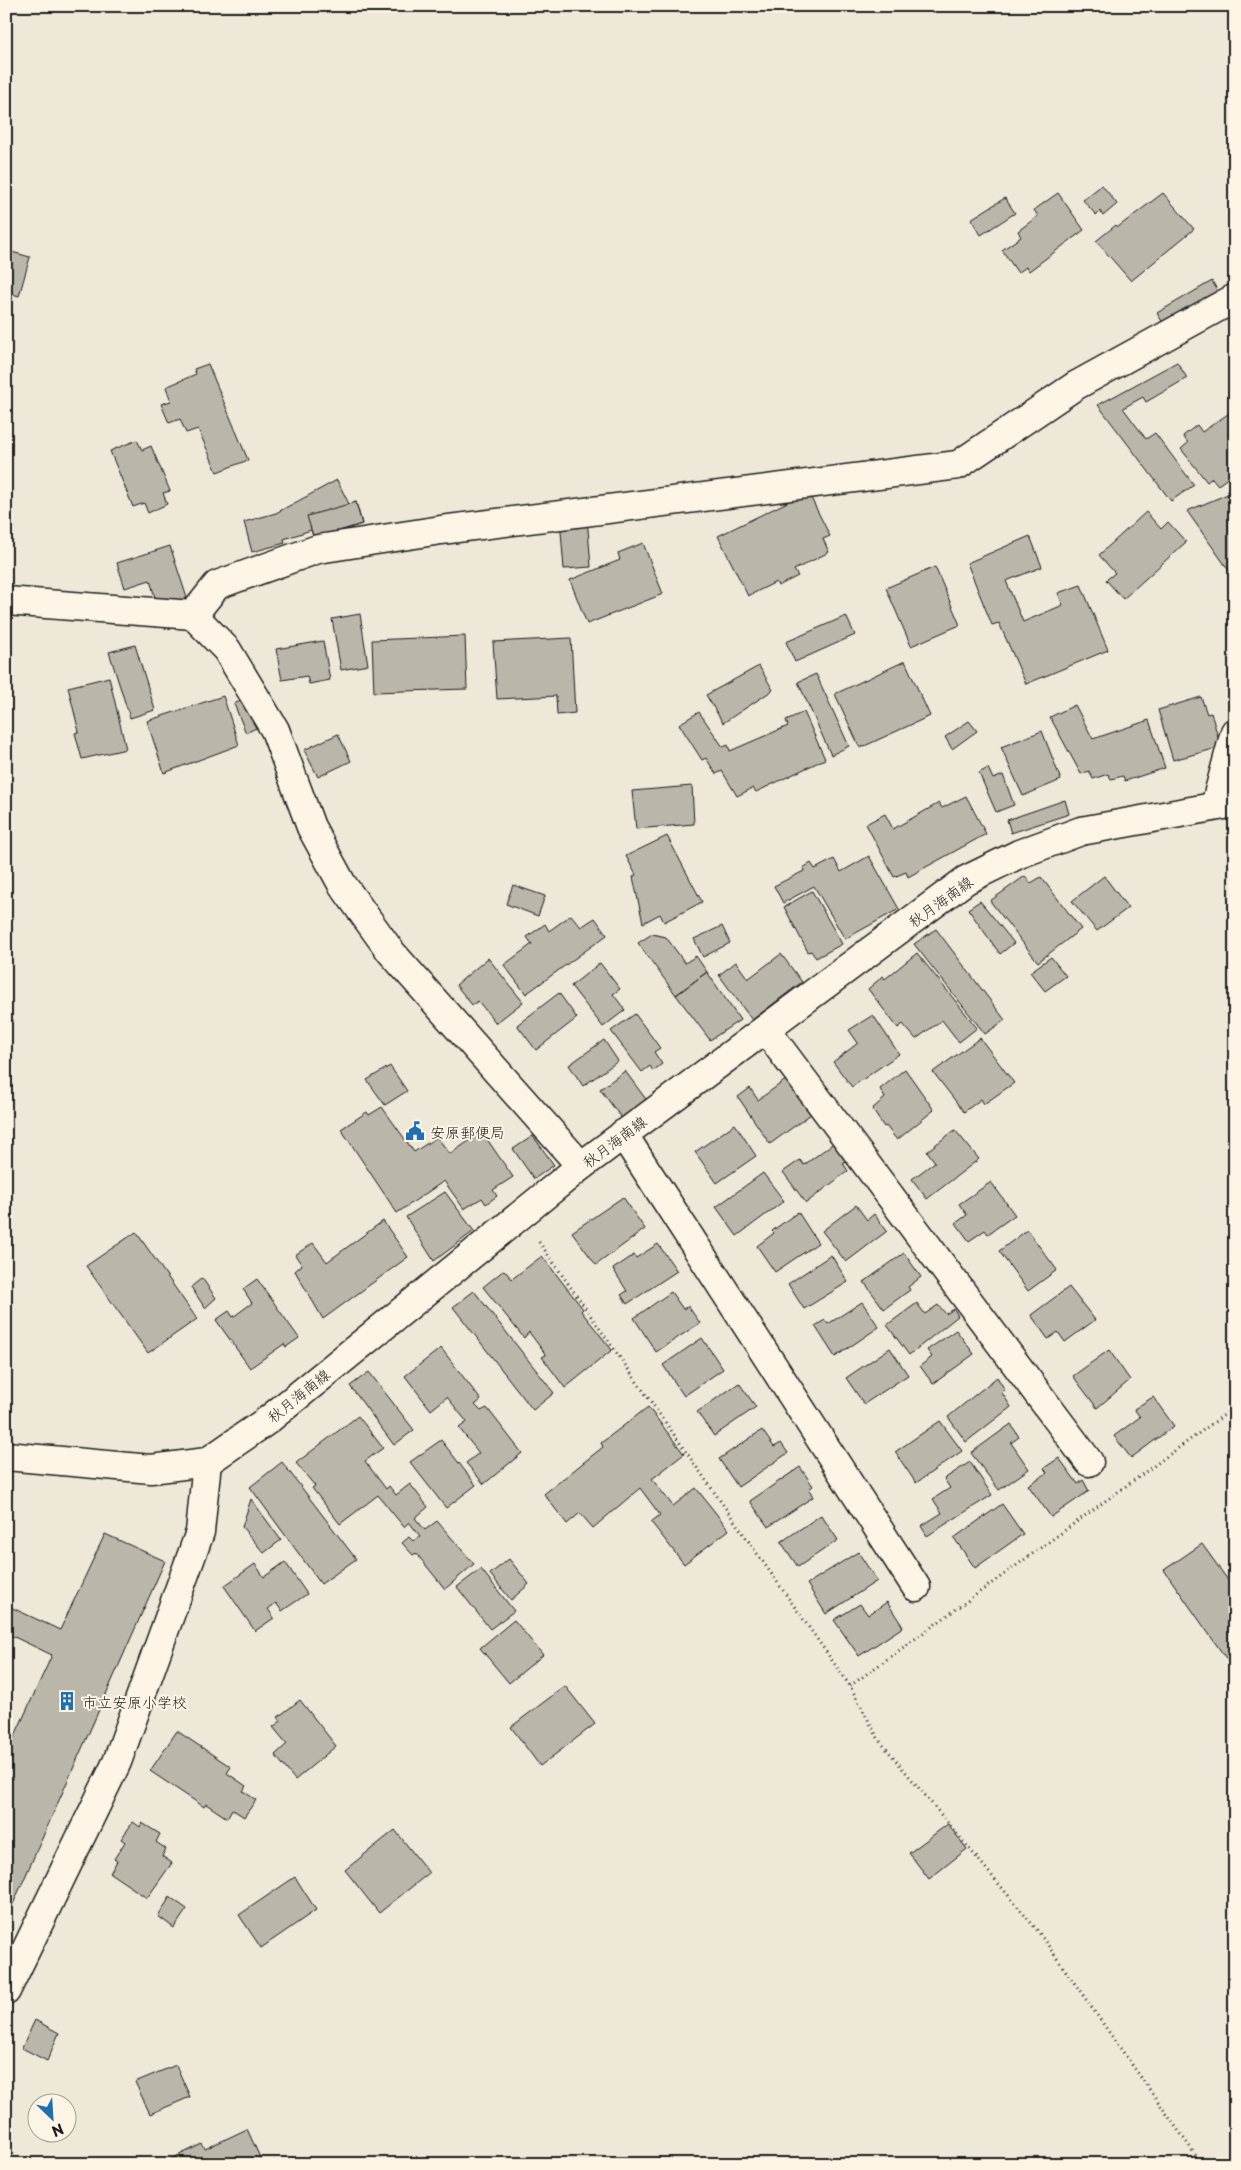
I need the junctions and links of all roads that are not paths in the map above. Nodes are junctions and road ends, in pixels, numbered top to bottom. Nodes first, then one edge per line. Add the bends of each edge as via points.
1 (1235, 298) edge
2 (6, 601) edge
3 (193, 615) junction
4 (1235, 732) edge
5 (1225, 805) edge
6 (766, 1030) junction
7 (622, 1134) junction
8 (581, 1166) junction
9 (6, 1456) edge
10 (206, 1462) junction
11 (1089, 1462) dead end
12 (916, 1587) dead end
13 (6, 1991) edge

1 - 3 street via 1076,386 958,465 441,530 318,549 217,585
2 - 3 street
3 - 8 street via 228,650 275,730 311,827 342,884 391,952
4 - 5 street
5 - 6 street, 秋月海南線 via 1081,831 1018,854 966,880
6 - 7 street, 秋月海南線
6 - 11 street
7 - 8 street, 秋月海南線
7 - 12 street
8 - 10 street, 秋月海南線 via 268,1420
9 - 10 street, 秋月海南線 via 151,1469
10 - 13 street via 200,1532 118,1762

